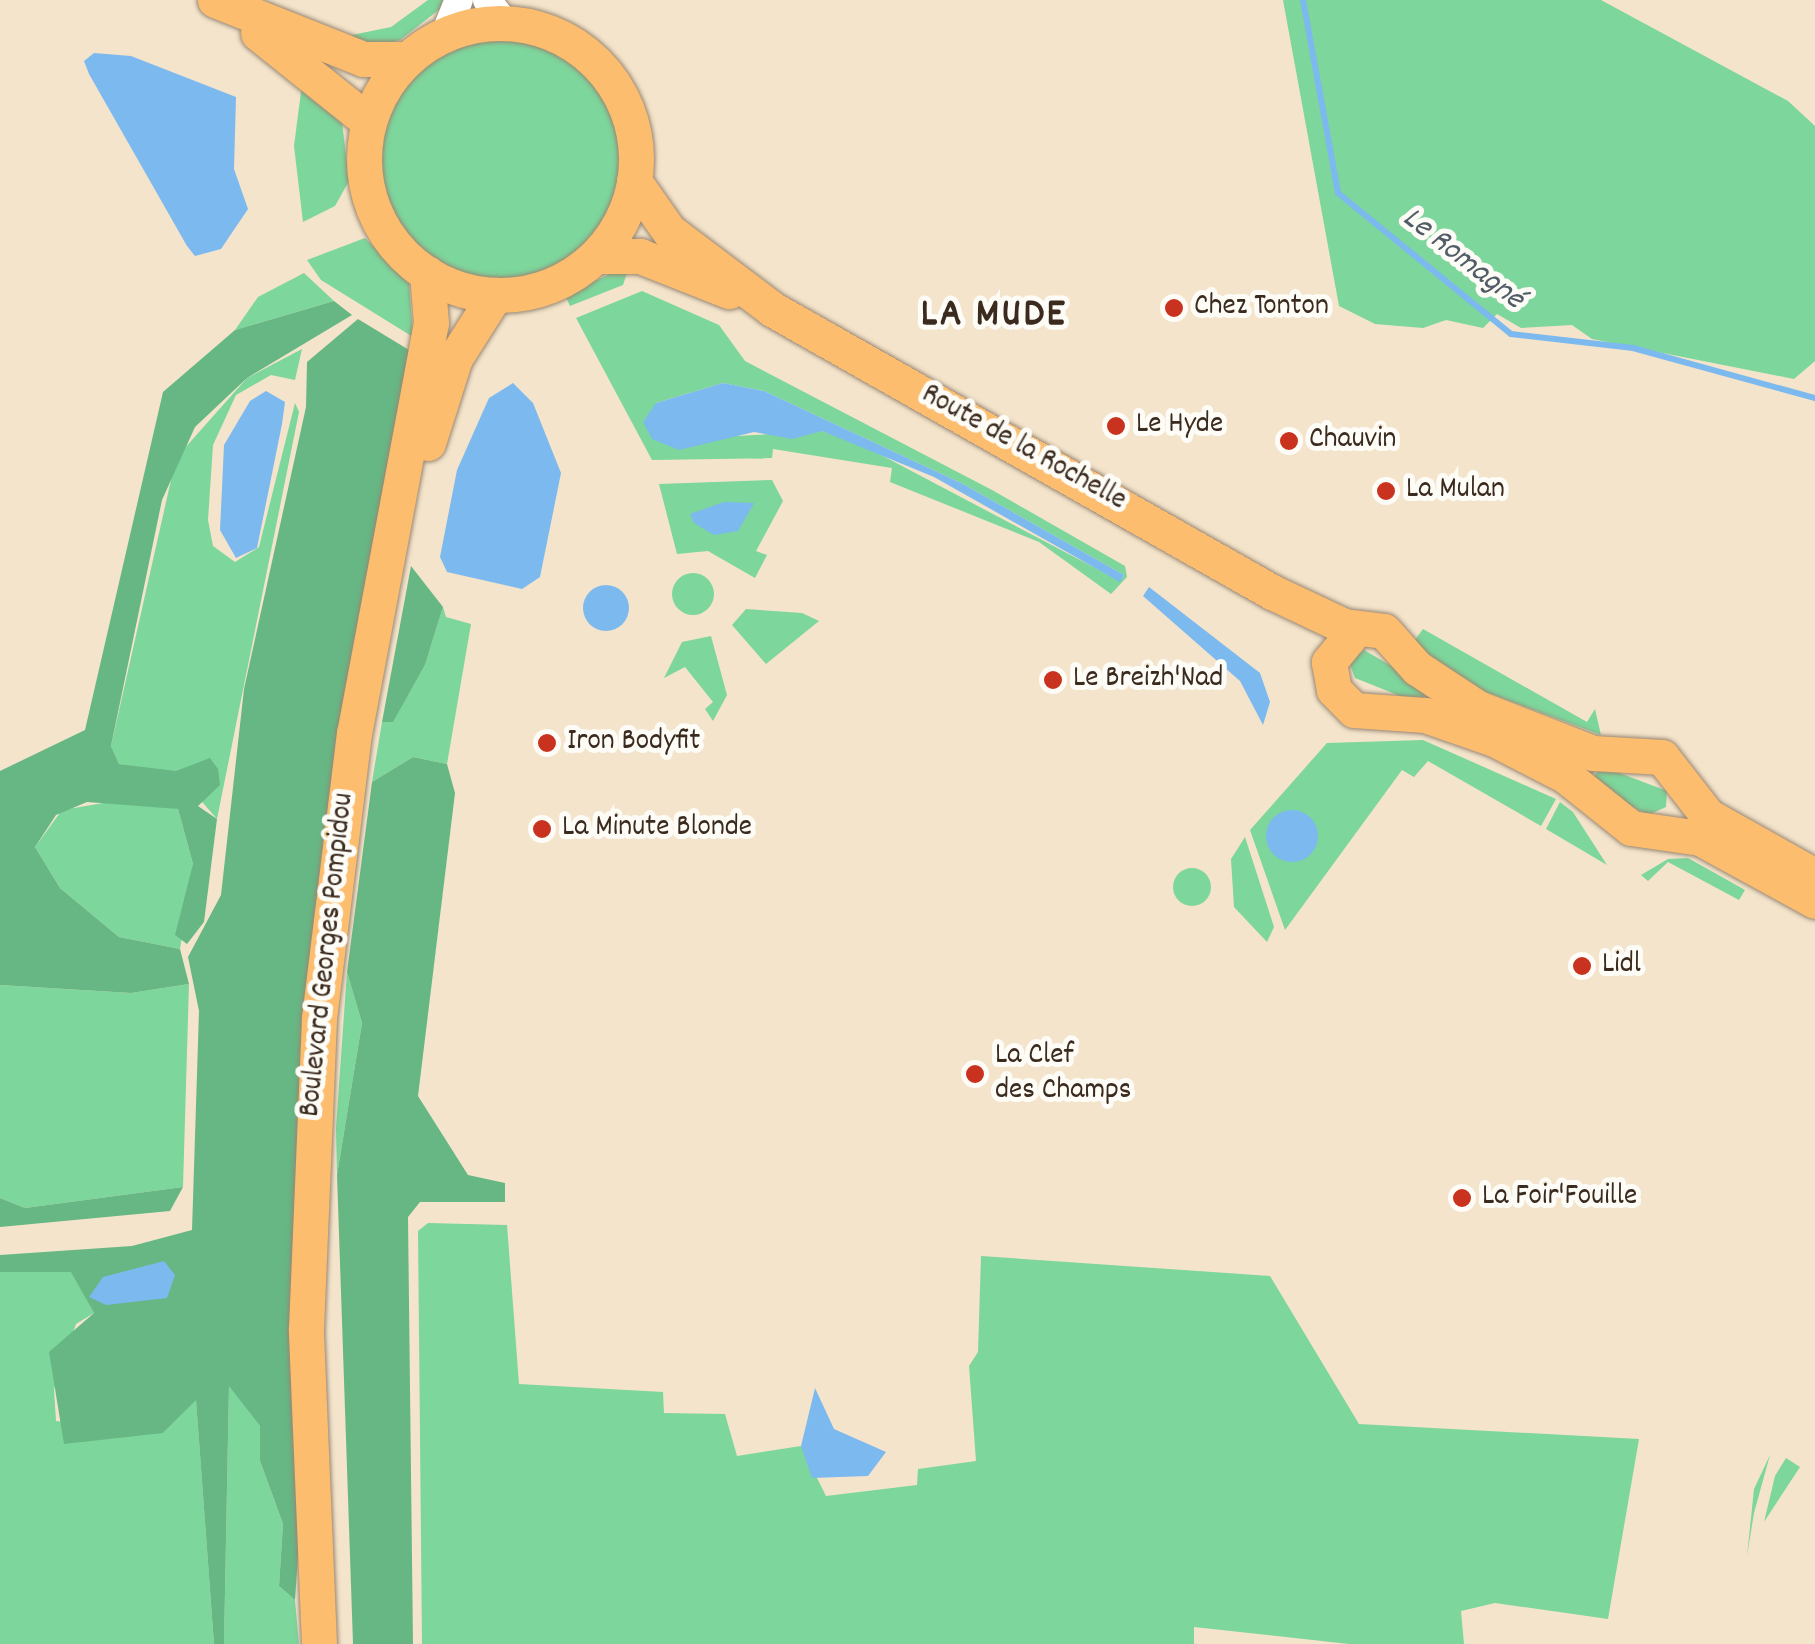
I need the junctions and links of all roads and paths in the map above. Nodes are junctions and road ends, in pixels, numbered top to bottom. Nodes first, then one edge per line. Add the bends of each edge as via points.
1 (459, 0) edge
2 (216, 1) edge
3 (496, 11) edge
4 (445, 34) junction
5 (407, 60) junction
6 (369, 122) junction
7 (634, 181) junction
8 (596, 256) junction
9 (427, 273) junction
10 (495, 295) junction
11 (772, 308) junction
12 (1272, 592) junction
13 (1356, 629) junction
14 (1329, 670) junction
15 (1685, 788) junction
16 (1664, 828) junction
17 (1815, 876) edge
18 (1815, 901) edge
19 (319, 1644) edge
20 (332, 1644) edge

1 - 4 street
2 - 5 main road via 363,59
2 - 6 main road
3 - 4 main road
3 - 7 main road via 555,34 613,82 633,130
4 - 5 main road
5 - 6 main road
6 - 9 main road via 374,207 398,248
7 - 8 main road
7 - 11 main road, Route de la Rochelle via 669,231
8 - 10 main road via 557,283
8 - 11 main road, Route de la Rochelle via 640,256
9 - 10 main road
9 - 19 main road, Boulevard Georges Pompidou via 431,324 350,753 320,1002 306,1330
10 - 20 main road, Boulevard Georges Pompidou via 455,358 408,514 337,954 319,1312
11 - 12 main road, Route de la Rochelle
12 - 13 main road, Route de la Rochelle
12 - 14 main road, Route de la Rochelle
13 - 14 main road
13 - 15 main road, Route de la Rochelle via 1384,631 1417,668 1478,708 1594,753 1662,758
14 - 16 main road, Route de la Rochelle via 1354,710 1459,724 1566,776 1631,828
15 - 16 main road via 1682,810
15 - 17 main road, Route de la Rochelle via 1718,824
16 - 18 main road, Route de la Rochelle

